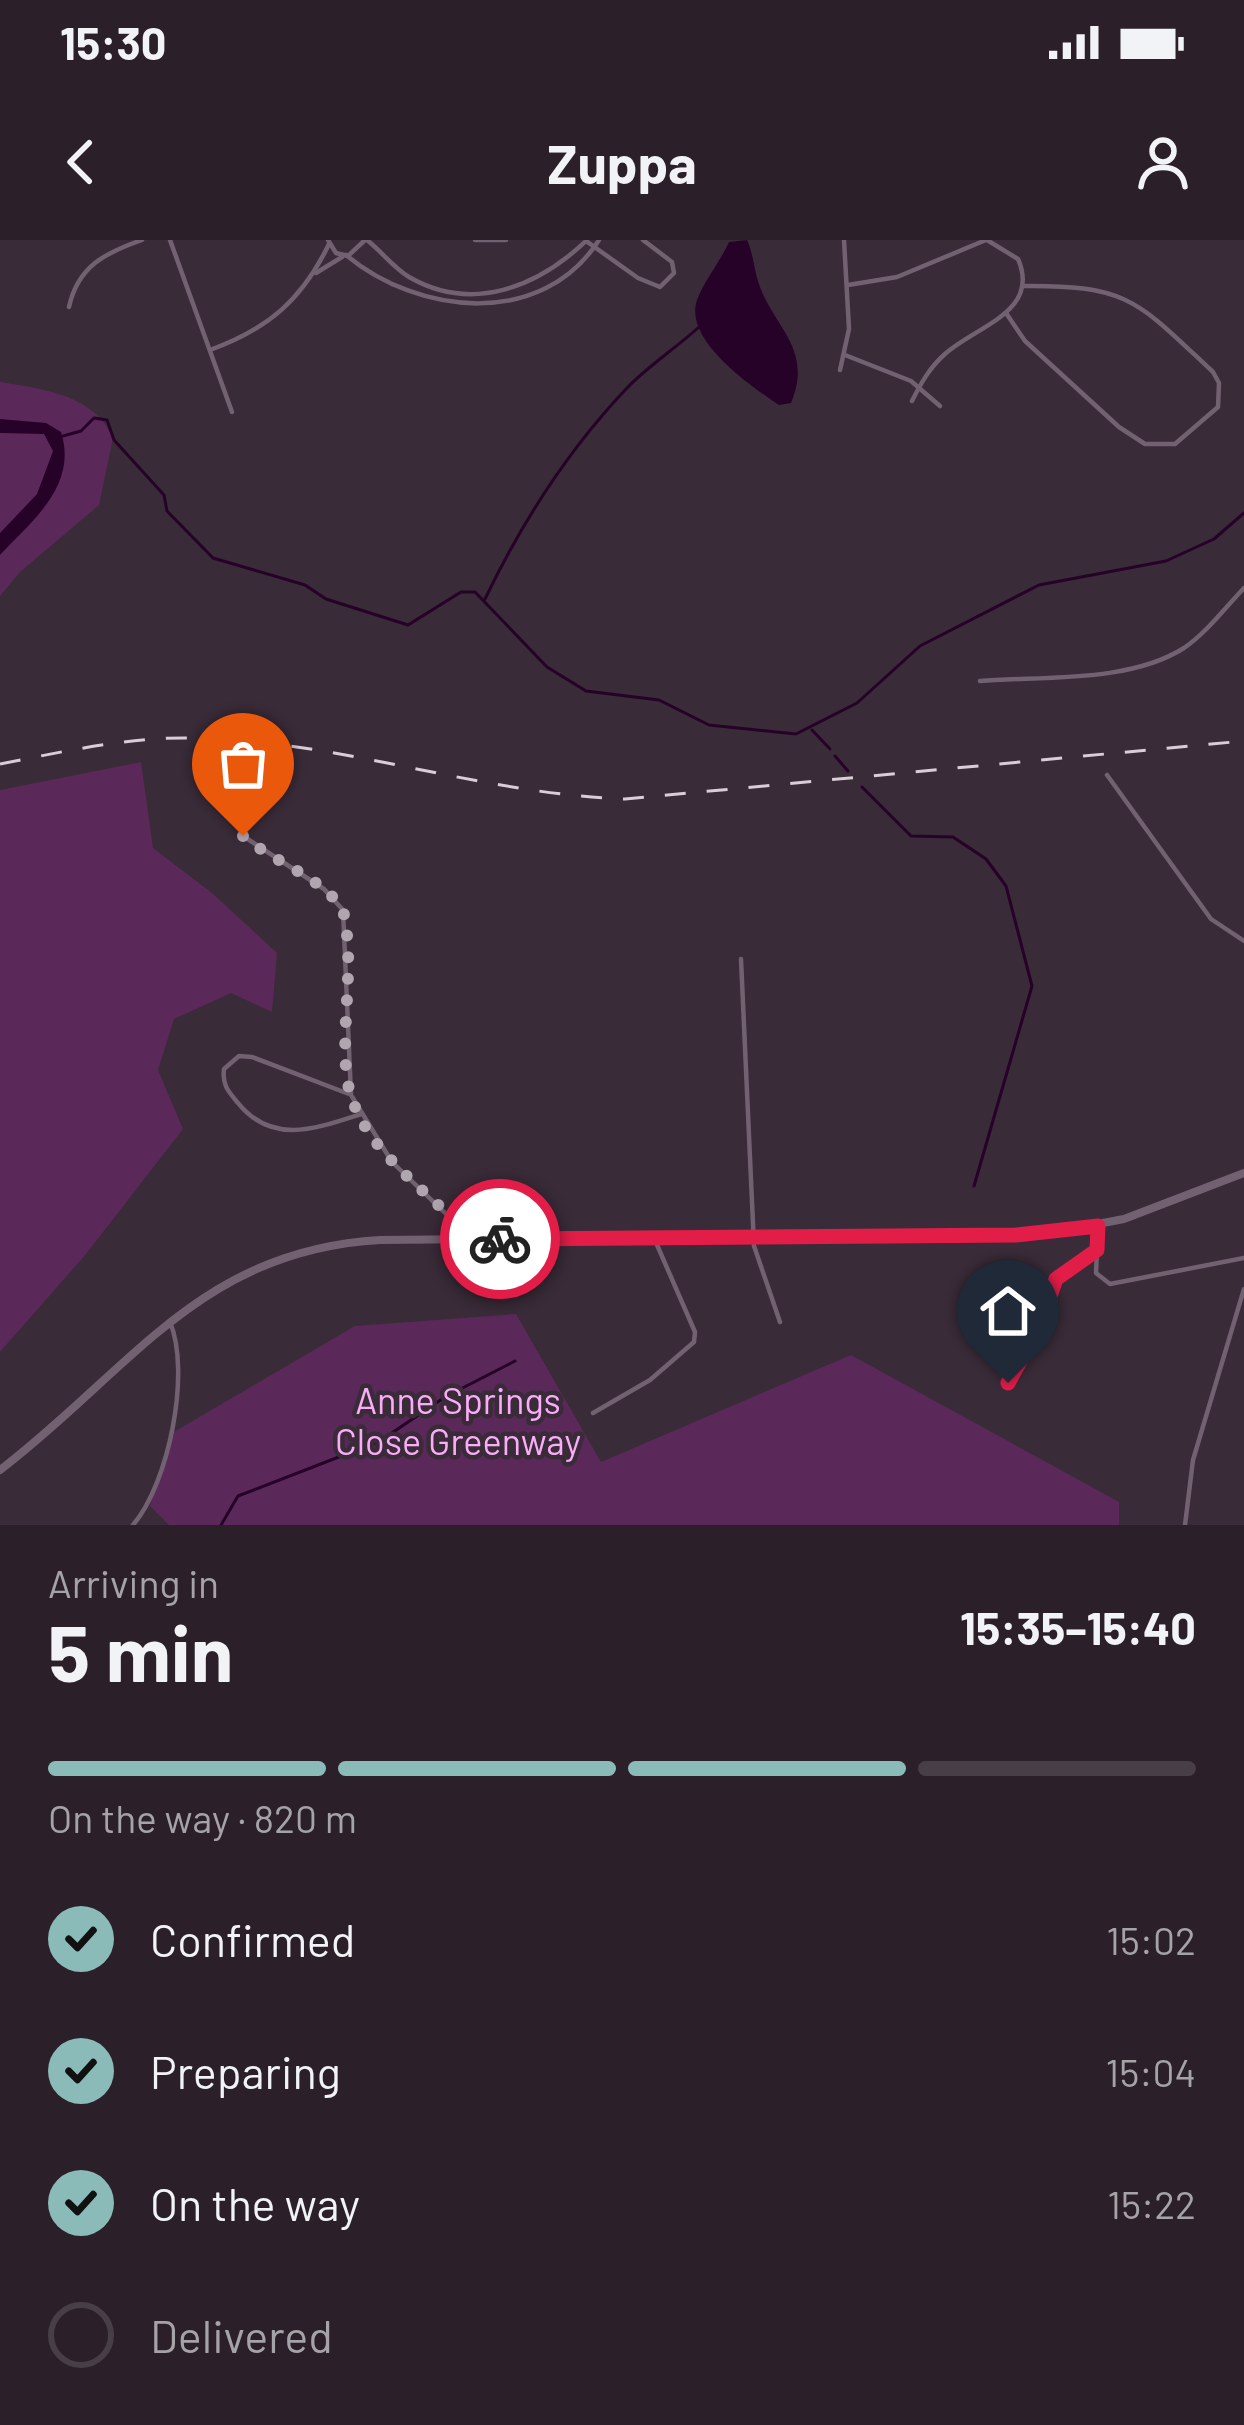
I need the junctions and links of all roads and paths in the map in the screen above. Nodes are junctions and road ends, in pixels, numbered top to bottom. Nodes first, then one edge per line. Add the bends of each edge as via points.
1 (142, 240) edge
2 (170, 240) edge
3 (366, 240) edge
4 (476, 240) edge
5 (506, 240) edge
6 (599, 240) edge
7 (644, 240) edge
8 (844, 240) edge
9 (987, 240) edge
10 (587, 241) edge
11 (329, 242) edge
12 (594, 248) junction
13 (345, 255) junction
14 (316, 273) junction
15 (848, 285) junction
16 (1024, 286) junction
17 (520, 287) junction
18 (524, 297) junction
19 (69, 307) dead end
20 (1006, 314) junction
21 (210, 350) junction
22 (844, 355) junction
23 (840, 370) dead end
24 (919, 387) junction
25 (912, 400) dead end
26 (940, 406) dead end
27 (232, 412) dead end
28 (1244, 588) edge
29 (980, 681) dead end
30 (1107, 775) dead end
31 (243, 836) dead end
32 (1244, 941) edge
33 (741, 959) dead end
34 (351, 1095) junction
35 (361, 1114) junction
36 (1244, 1173) edge
37 (1098, 1226) junction
38 (754, 1237) junction
39 (471, 1238) junction
40 (655, 1238) junction
41 (1097, 1250) junction
42 (1244, 1258) edge
43 (1244, 1288) edge
44 (170, 1322) junction
45 (780, 1322) dead end
46 (1008, 1383) dead end
47 (593, 1414) dead end
48 (0, 1470) edge
49 (133, 1525) edge
50 (1185, 1525) edge

1 - 19 street via 91,263
2 - 21 street
3 - 13 street
3 - 17 street via 396,268 439,289 465,295
4 - 5 street
6 - 12 street
7 - 12 street via 672,262 674,273 660,287
8 - 15 street
9 - 15 street via 896,278
9 - 16 street via 1018,259
10 - 12 street
10 - 17 street
11 - 13 street
11 - 14 street
12 - 18 street via 554,284
13 - 14 street
13 - 18 street via 436,301 476,306
14 - 21 street via 268,326
15 - 22 street
16 - 20 street
16 - 20 street via 1089,287 1129,299 1213,372 1218,407 1175,444 1136,440 1025,341
17 - 18 street
20 - 24 street via 946,352
21 - 27 street
22 - 23 street
22 - 24 street
24 - 25 street
24 - 26 street
28 - 29 street via 1167,658
30 - 32 street via 1211,919
31 - 34 street via 343,910
33 - 38 street
34 - 35 street
34 - 35 street via 246,1056 232,1060 223,1078 251,1118 272,1130
35 - 39 street via 392,1162
36 - 37 main road
37 - 38 main road via 1016,1235
37 - 41 street
38 - 40 main road
38 - 45 street
39 - 40 main road
39 - 44 main road via 341,1242 294,1252 235,1276
40 - 47 street via 694,1342
41 - 42 street via 1097,1277 1110,1284
41 - 46 street via 1056,1279
43 - 50 street via 1193,1460
44 - 48 main road
44 - 49 street via 178,1346 176,1419 150,1506

